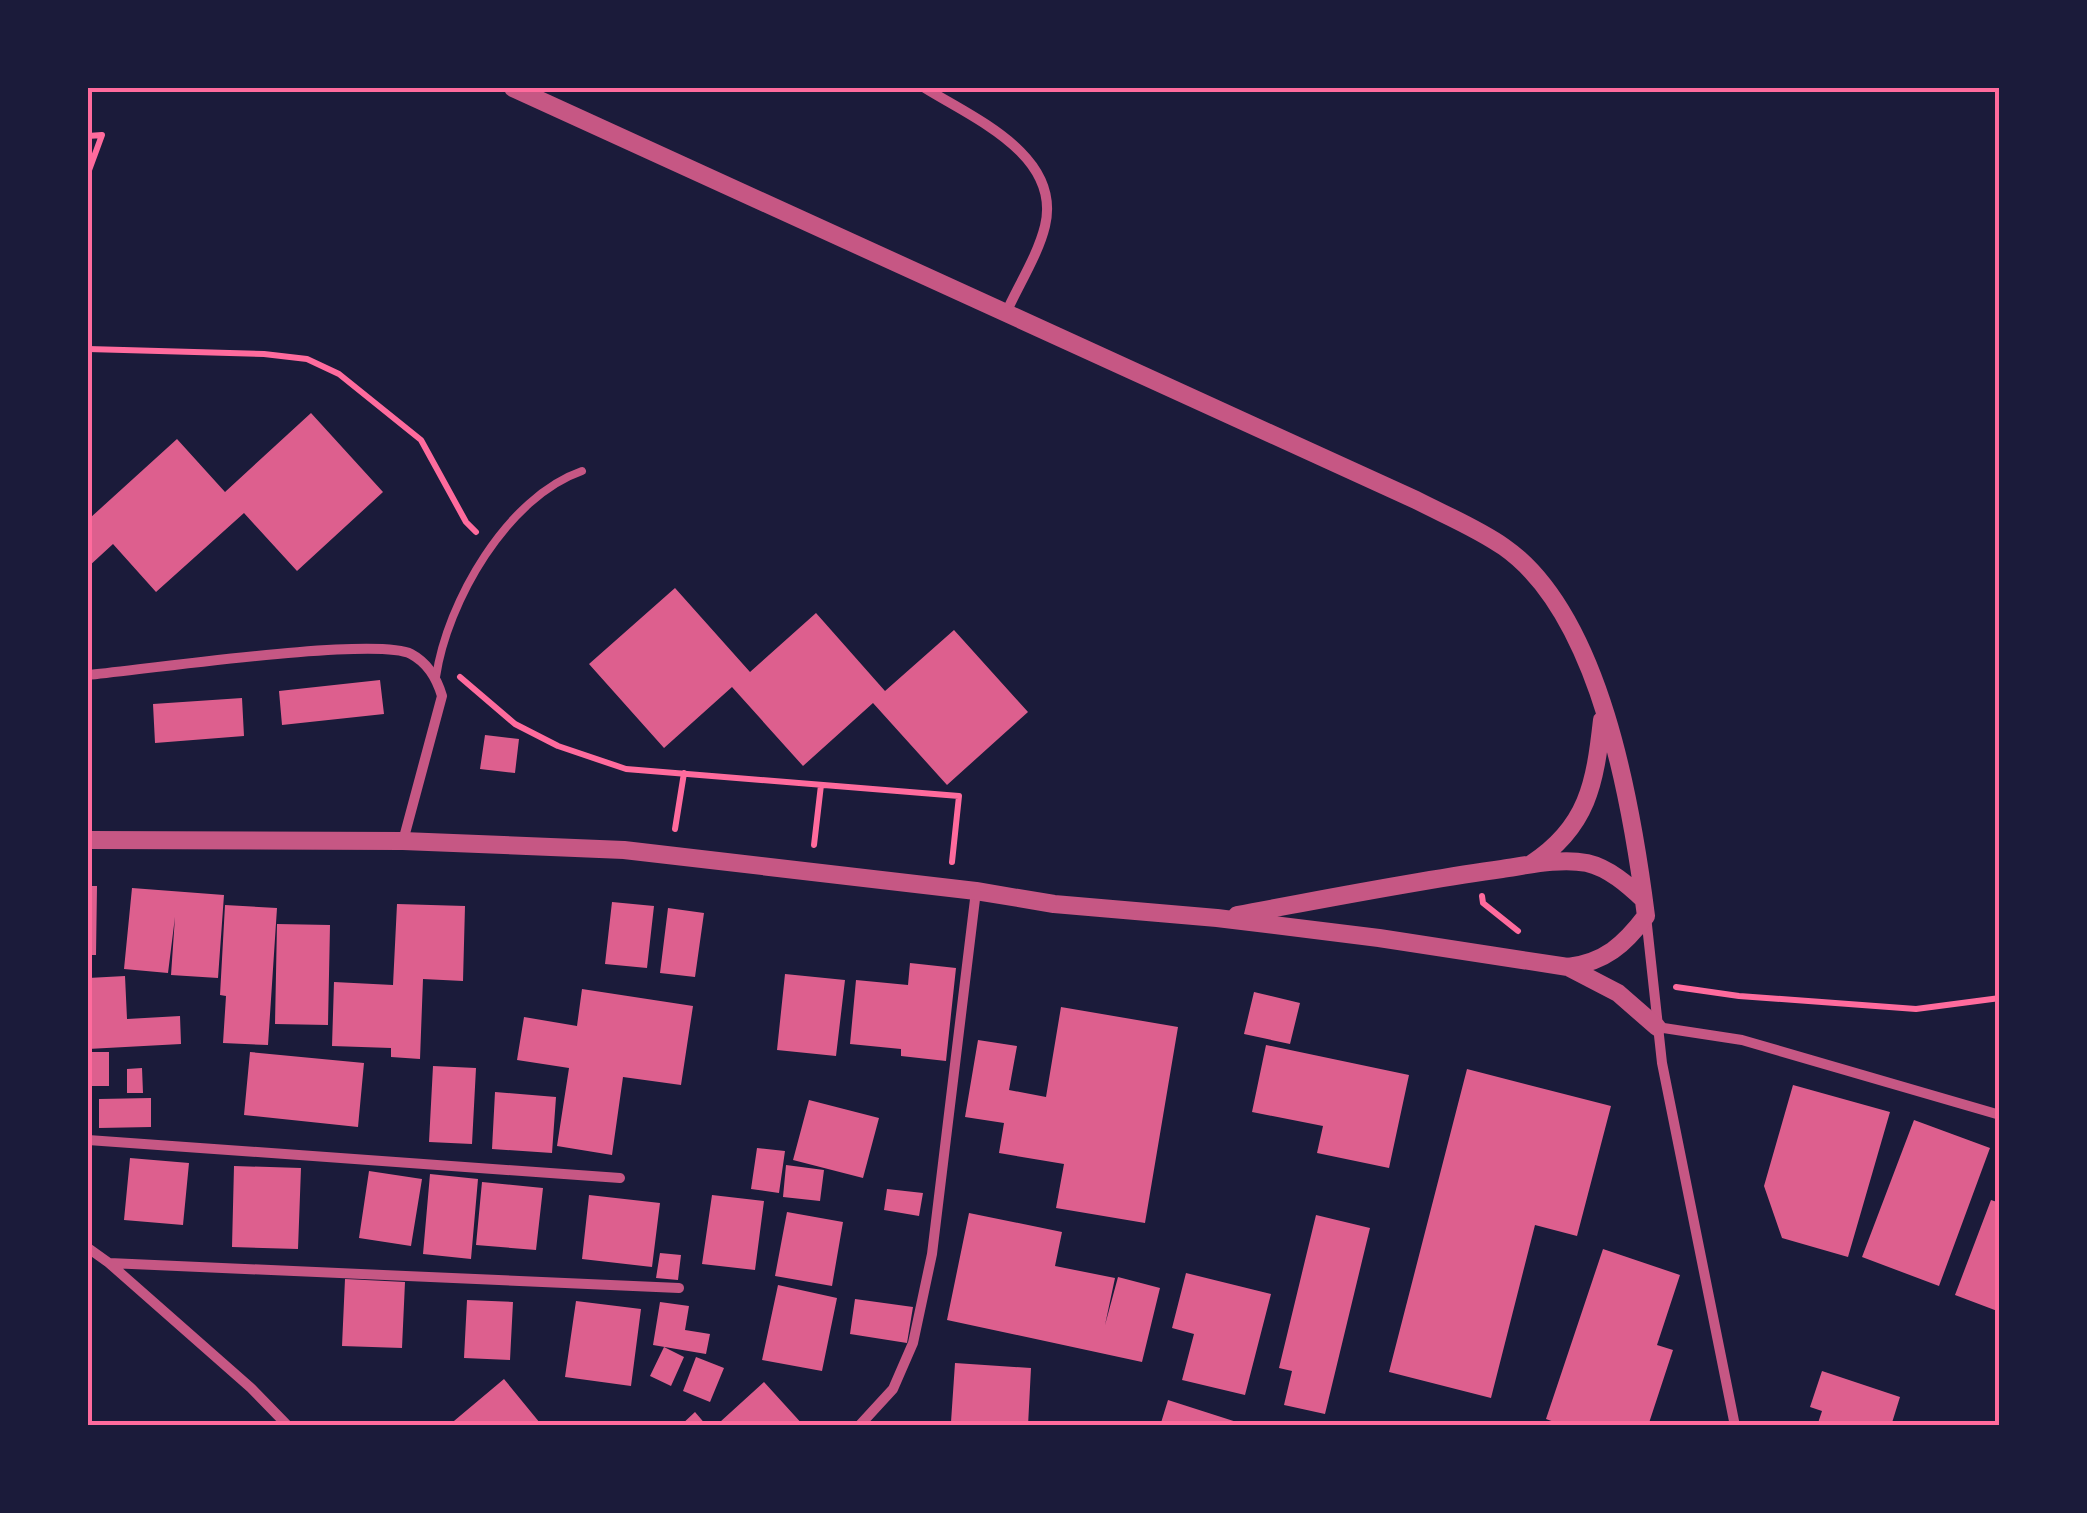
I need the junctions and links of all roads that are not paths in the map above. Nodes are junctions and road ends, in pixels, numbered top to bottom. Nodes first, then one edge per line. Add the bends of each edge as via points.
1 (514, 88) edge
2 (925, 88) edge
3 (1006, 313) junction
4 (582, 471) dead end
5 (88, 675) edge
6 (436, 677) junction
7 (1603, 709) junction
8 (88, 840) edge
9 (403, 841) junction
10 (1529, 865) junction
11 (976, 891) junction
12 (1645, 908) junction
13 (1217, 918) junction
14 (1568, 967) junction
15 (1657, 1028) junction
16 (2000, 1115) edge
17 (88, 1140) edge
18 (620, 1178) dead end
19 (88, 1248) edge
20 (109, 1263) junction
21 (679, 1288) dead end
22 (288, 1426) edge
23 (859, 1426) edge
24 (1735, 1426) edge

1 - 3 street
2 - 3 street via 1012,143 1041,182 1045,227
3 - 7 street via 1416,500 1505,548 1559,609
4 - 6 lane via 565,476 489,546 449,629
5 - 6 street via 391,648 412,655
6 - 9 street via 442,696
7 - 10 street via 1582,812 1552,850
7 - 12 street via 1636,834
8 - 9 street
9 - 11 street via 624,850
10 - 12 street via 1590,864 1626,883
10 - 13 street
11 - 13 street
11 - 23 street via 932,1254 917,1326 893,1388
12 - 14 street via 1624,945
12 - 15 street
13 - 14 street
14 - 15 street via 1618,992
15 - 16 street via 1742,1040
15 - 24 street
17 - 18 street
19 - 20 street
20 - 21 street
20 - 22 street

